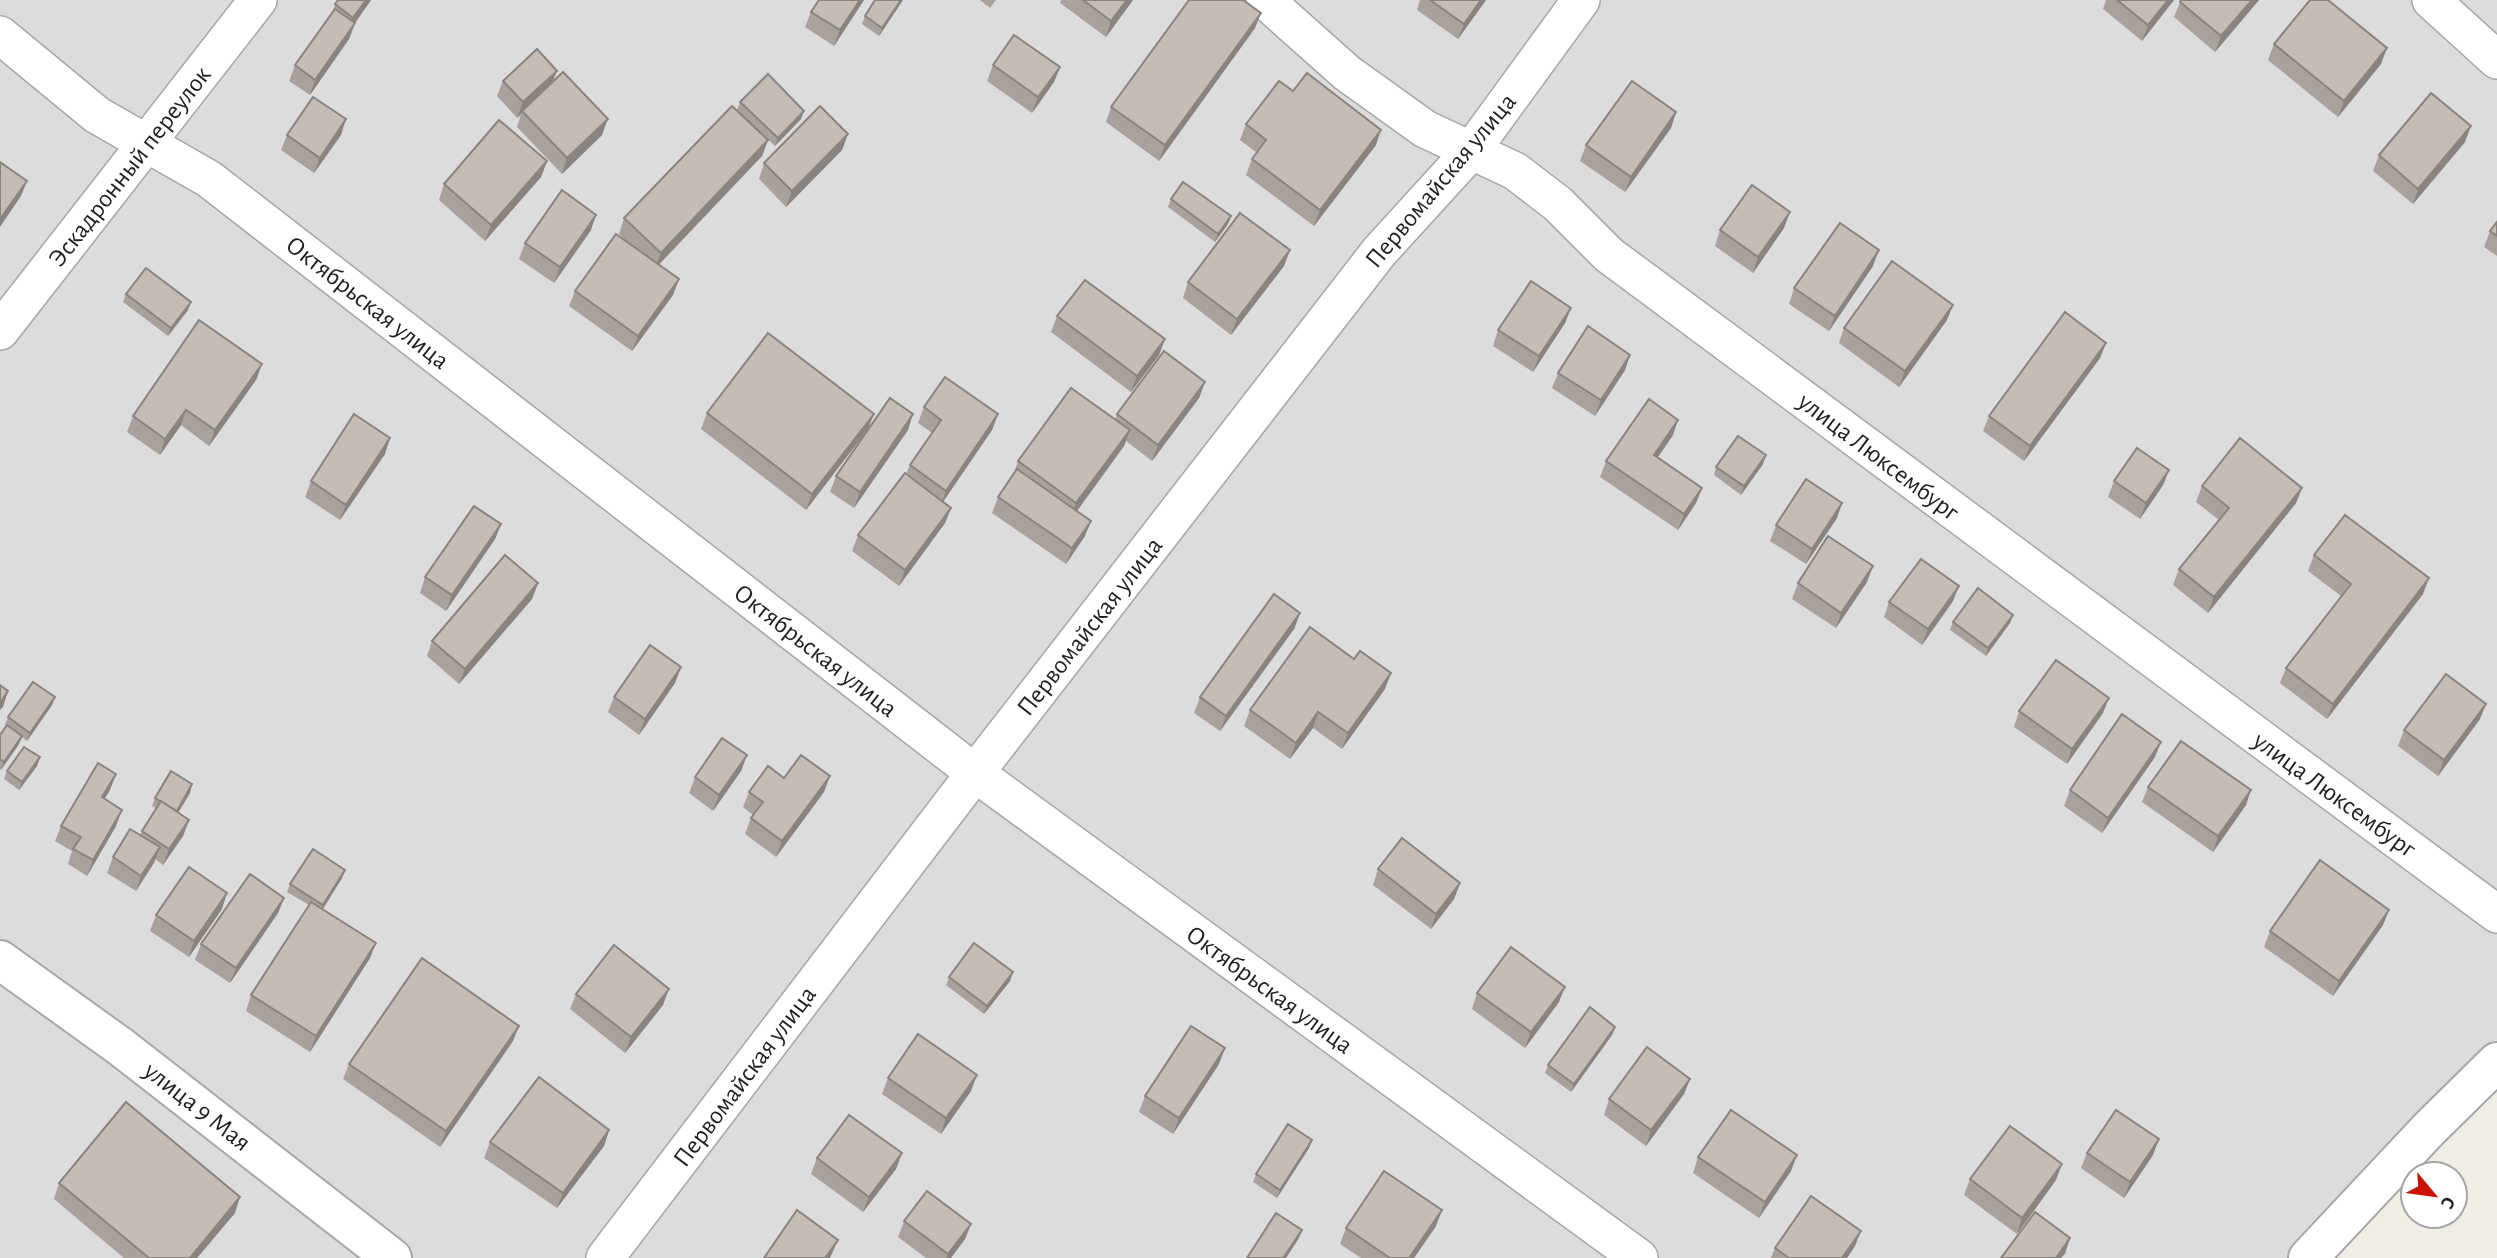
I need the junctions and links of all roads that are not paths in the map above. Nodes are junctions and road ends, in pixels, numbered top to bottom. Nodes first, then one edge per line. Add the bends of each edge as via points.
1 (258, 0) edge
2 (1265, 0) edge
3 (1581, 0) edge
4 (2431, 0) edge
5 (0, 35) edge
6 (2497, 60) edge
7 (146, 143) junction
8 (1471, 151) junction
9 (0, 331) edge
10 (975, 773) junction
11 (2497, 914) edge
12 (0, 960) edge
13 (2497, 1062) edge
14 (392, 1258) edge
15 (605, 1258) edge
16 (1639, 1258) edge
17 (2308, 1258) edge

1 - 7 street, Эскадронный переулок
2 - 8 street, улица Люксембург via 1359,81 1425,130
3 - 8 street, Первомайская улица
4 - 6 street
5 - 7 street, Октябрьская улица via 97,115
7 - 9 street, Эскадронный переулок
7 - 10 street, Октябрьская улица via 209,179
8 - 10 street, Первомайская улица via 1379,252
8 - 11 street, улица Люксембург via 1526,179 1609,255
10 - 15 street, Первомайская улица
10 - 16 street, Октябрьская улица
12 - 14 street, улица 9 Мая via 121,1047
13 - 17 street

